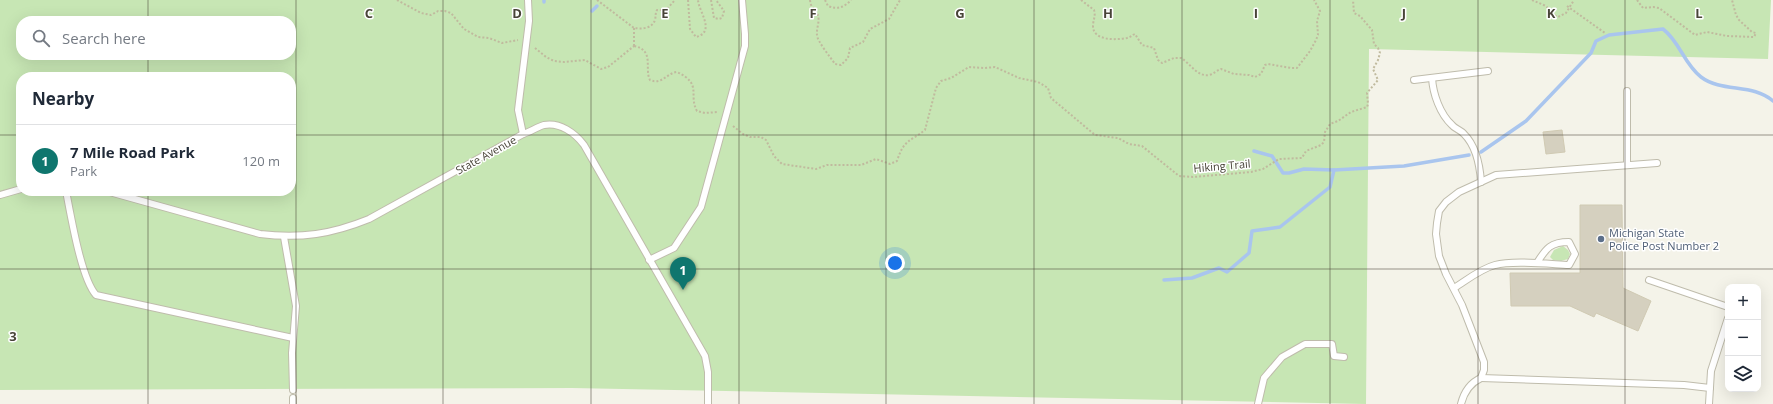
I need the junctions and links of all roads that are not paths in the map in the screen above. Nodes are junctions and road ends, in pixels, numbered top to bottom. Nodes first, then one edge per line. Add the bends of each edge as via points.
1 (528, 0) edge
2 (742, 0) edge
3 (1488, 71) dead end
4 (1432, 78) junction
5 (1414, 80) dead end
6 (1627, 92) dead end
7 (523, 134) junction
8 (1658, 163) dead end
9 (1626, 165) junction
10 (1481, 182) junction
11 (16, 190) edge
12 (0, 195) edge
13 (67, 196) edge
14 (124, 196) edge
15 (284, 237) junction
16 (649, 260) junction
17 (1537, 264) junction
18 (1649, 280) dead end
19 (1454, 288) junction
20 (1725, 306) edge
21 (1727, 320) edge
22 (293, 338) junction
23 (1344, 357) dead end
24 (1481, 378) junction
25 (1710, 388) junction
26 (293, 390) dead end
27 (708, 404) edge
28 (1258, 404) edge
29 (1461, 404) edge
30 (1709, 404) edge

1 - 7 lane via 529,21 518,110
2 - 16 lane via 745,46 701,207 674,248
3 - 4 lane
4 - 5 lane
4 - 10 lane via 1440,109 1452,125 1465,134 1474,150 1480,168
6 - 9 lane
7 - 15 lane, State Avenue via 369,219 323,234
7 - 16 lane, State Avenue via 543,125 550,125 566,128 580,139
8 - 9 lane
9 - 10 lane via 1496,175
10 - 19 lane via 1460,192 1439,211 1436,234 1439,256
11 - 12 lane
13 - 22 lane via 80,254 96,295
14 - 15 lane, State Avenue via 260,234
15 - 22 lane via 296,306
16 - 27 lane, State Avenue via 704,356 708,372
17 - 17 lane via 1569,265 1575,254 1569,242 1557,242 1544,251
17 - 19 lane via 1495,265
18 - 20 lane
19 - 24 lane via 1484,362
21 - 25 lane via 1711,371
22 - 26 lane
23 - 28 lane via 1334,356 1332,344 1305,344 1282,357 1264,378
24 - 25 lane
24 - 29 lane via 1473,382 1463,396
25 - 30 lane

